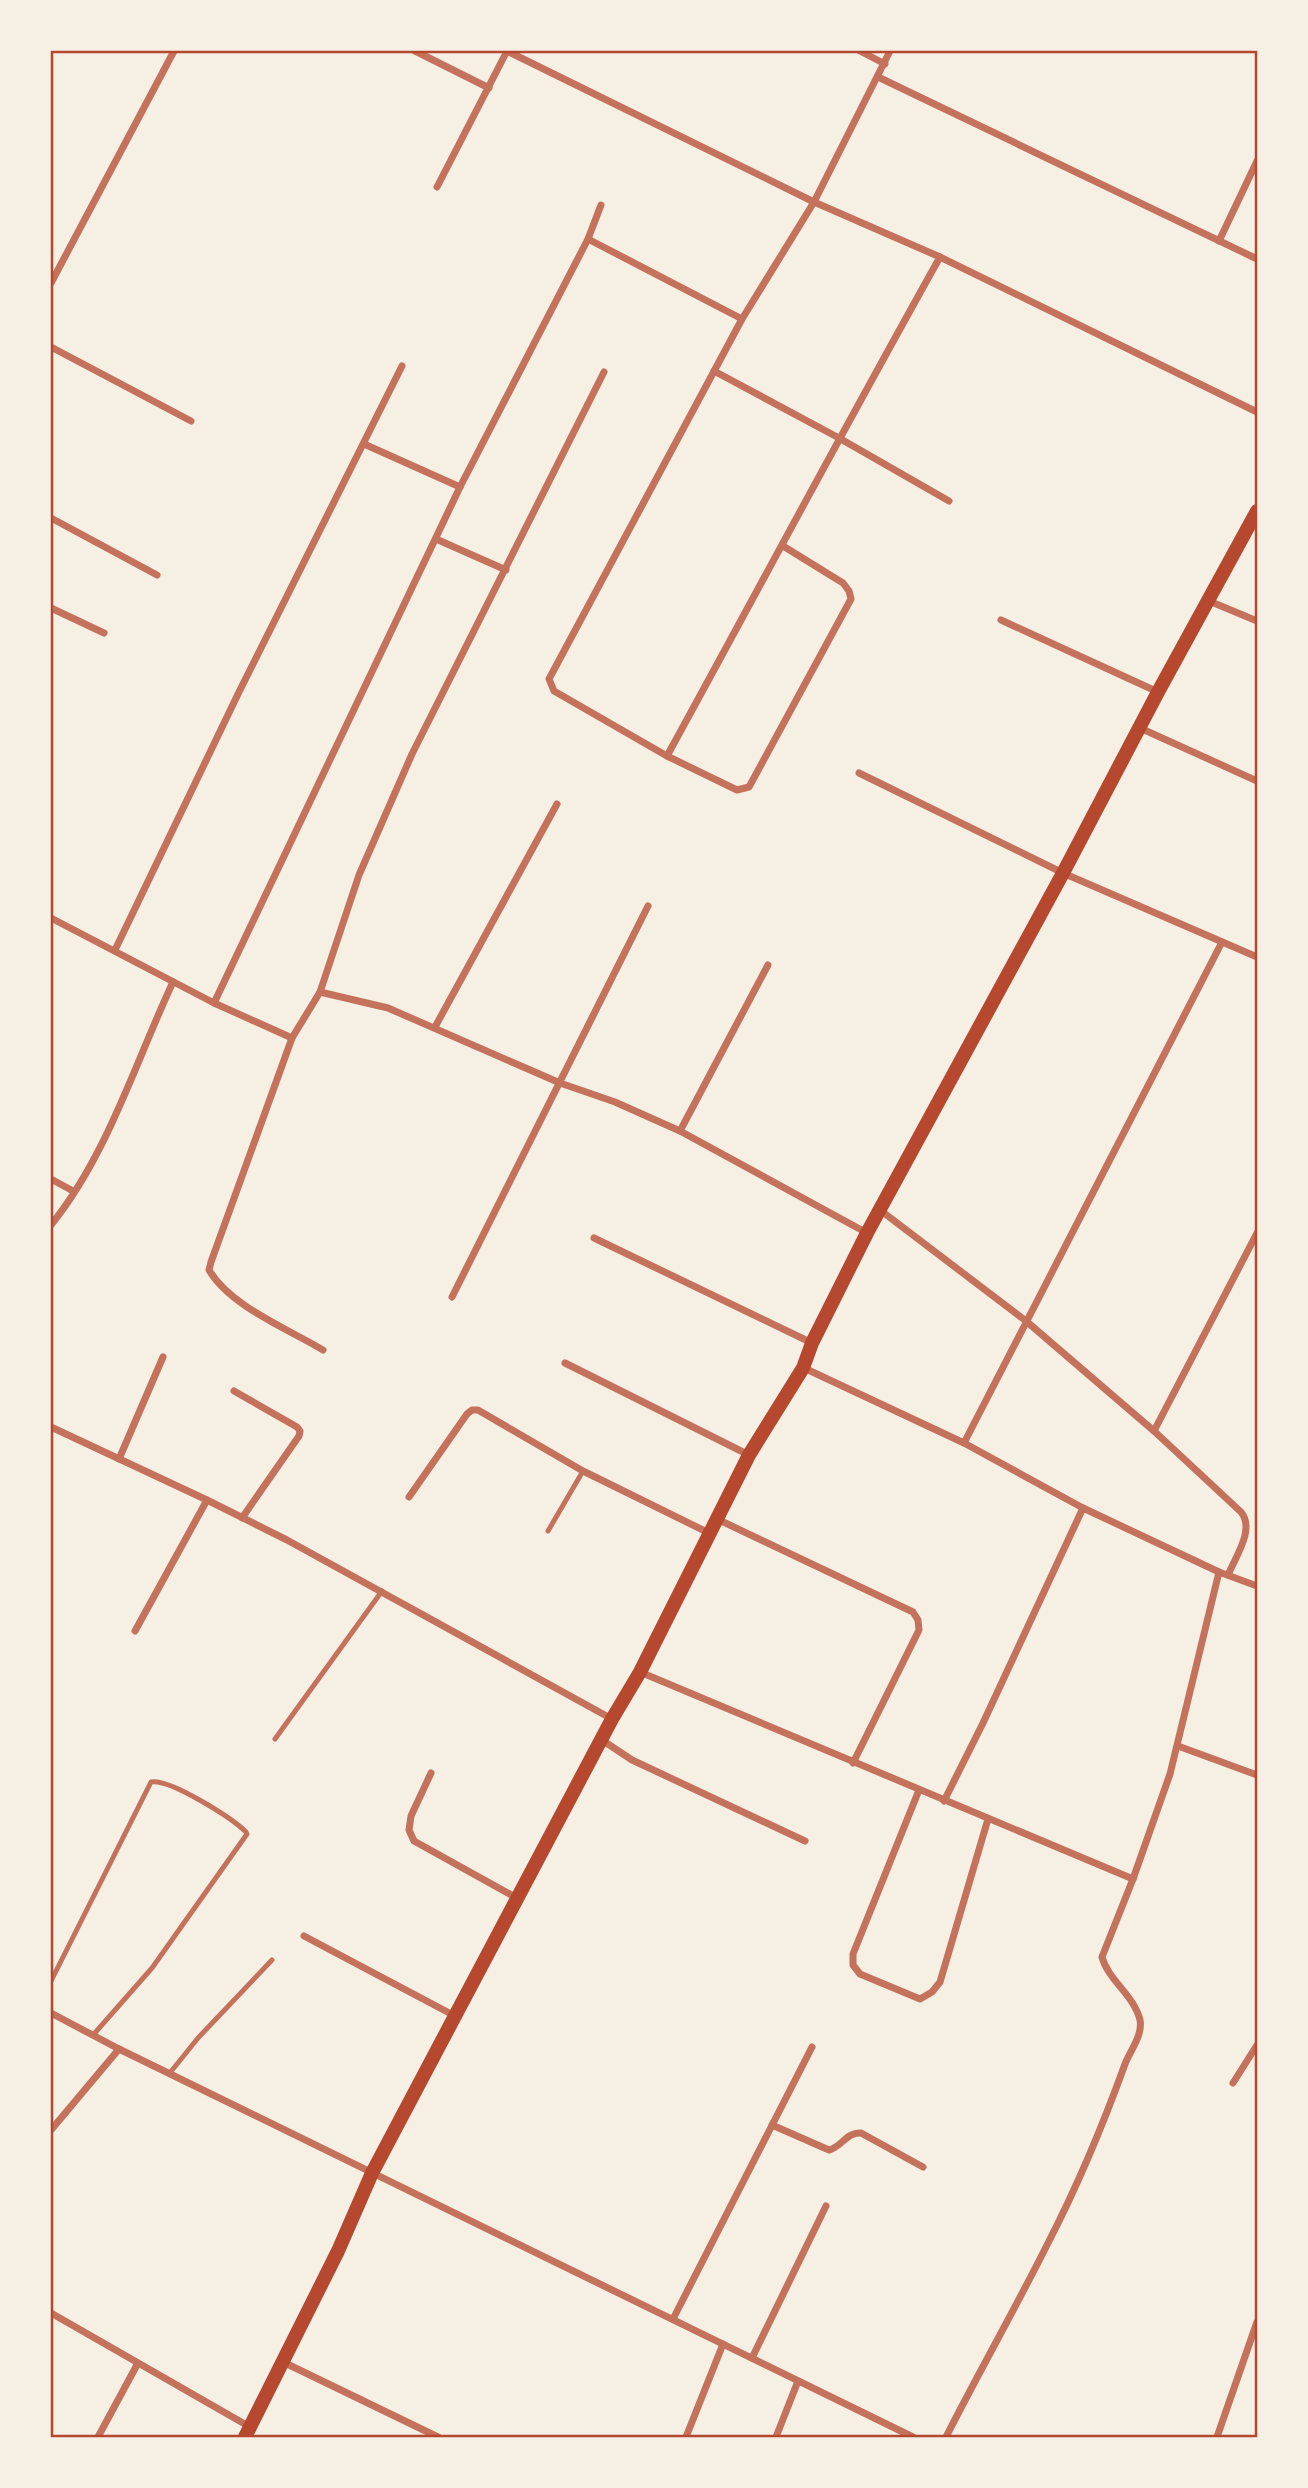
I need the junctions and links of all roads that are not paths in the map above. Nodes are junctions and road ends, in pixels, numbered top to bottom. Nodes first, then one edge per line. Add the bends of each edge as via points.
1 (174, 51) edge
2 (415, 51) edge
3 (507, 51) edge
4 (860, 51) edge
5 (890, 51) edge
6 (885, 64) junction
7 (878, 77) junction
8 (489, 88) junction
9 (1257, 161) edge
10 (437, 187) dead end
11 (814, 202) junction
12 (601, 205) dead end
13 (587, 239) junction
14 (1219, 241) junction
15 (940, 257) junction
16 (1257, 259) edge
17 (51, 283) edge
18 (742, 319) junction
19 (51, 347) edge
20 (402, 366) dead end
21 (714, 371) junction
22 (604, 372) dead end
23 (1257, 412) edge
24 (191, 421) dead end
25 (839, 438) junction
26 (364, 444) junction
27 (460, 488) junction
28 (949, 501) dead end
29 (1257, 511) edge
30 (51, 518) edge
31 (436, 539) junction
32 (783, 547) junction
33 (506, 570) junction
34 (157, 575) dead end
35 (1209, 601) junction
36 (51, 608) edge
37 (1001, 620) dead end
38 (1257, 621) edge
39 (104, 634) dead end
40 (1158, 692) junction
41 (1140, 728) junction
42 (667, 756) junction
43 (859, 773) dead end
44 (1257, 781) edge
45 (557, 804) dead end
46 (1063, 873) junction
47 (648, 906) dead end
48 (51, 918) edge
49 (1222, 942) junction
50 (115, 950) junction
51 (1257, 957) edge
52 (768, 965) dead end
53 (173, 982) junction
54 (320, 992) junction
55 (214, 1003) junction
56 (435, 1027) junction
57 (292, 1038) junction
58 (560, 1083) junction
59 (680, 1131) junction
60 (51, 1179) edge
61 (73, 1191) junction
62 (880, 1210) junction
63 (51, 1225) edge
64 (867, 1233) junction
65 (1257, 1233) edge
66 (594, 1238) dead end
67 (1255, 1243) edge
68 (452, 1297) dead end
69 (1026, 1321) junction
70 (812, 1343) junction
71 (323, 1350) dead end
72 (163, 1356) dead end
73 (565, 1363) dead end
74 (803, 1368) junction
75 (234, 1391) dead end
76 (51, 1427) edge
77 (1154, 1431) junction
78 (964, 1443) junction
79 (749, 1455) junction
80 (119, 1459) junction
81 (583, 1471) junction
82 (409, 1497) dead end
83 (207, 1500) junction
84 (1083, 1508) junction
85 (242, 1518) junction
86 (716, 1519) junction
87 (548, 1531) dead end
88 (709, 1533) junction
89 (1219, 1572) junction
90 (1228, 1575) junction
91 (1257, 1586) edge
92 (382, 1591) junction
93 (135, 1631) dead end
94 (640, 1672) junction
95 (612, 1718) junction
96 (275, 1739) dead end
97 (602, 1740) junction
98 (1178, 1746) junction
99 (853, 1763) junction
100 (431, 1773) dead end
101 (1257, 1775) edge
102 (919, 1790) junction
103 (944, 1801) junction
104 (988, 1819) junction
105 (805, 1841) dead end
106 (1133, 1880) junction
107 (517, 1899) junction
108 (304, 1936) dead end
109 (272, 1960) dead end
110 (51, 1981) edge
111 (51, 2012) edge
112 (456, 2016) junction
113 (94, 2034) junction
114 (1257, 2045) edge
115 (812, 2047) dead end
116 (119, 2049) junction
117 (169, 2074) junction
118 (1233, 2083) dead end
119 (772, 2125) junction
120 (51, 2130) edge
121 (923, 2167) dead end
122 (372, 2173) junction
123 (826, 2206) dead end
124 (51, 2313) edge
125 (673, 2319) junction
126 (1257, 2322) edge
127 (723, 2344) junction
128 (752, 2358) junction
129 (283, 2362) junction
130 (138, 2363) junction
131 (798, 2381) junction
132 (247, 2432) edge
133 (98, 2437) edge
134 (438, 2437) edge
135 (686, 2437) edge
136 (776, 2437) edge
137 (913, 2437) edge
138 (946, 2437) edge
139 (1217, 2437) edge

1 - 17 street
2 - 8 street
3 - 8 street
3 - 11 street
4 - 6 street
5 - 6 street
6 - 7 street
7 - 11 street
7 - 14 street
8 - 10 street
9 - 14 street
11 - 15 street
11 - 18 street
12 - 13 street
13 - 18 street
13 - 27 street
14 - 16 street
15 - 23 street
15 - 25 street
18 - 21 street
19 - 24 street
20 - 26 street
21 - 25 street
21 - 42 street via 549,679 554,691
22 - 33 street
25 - 28 street
25 - 32 street
26 - 27 street
26 - 50 street
27 - 31 street
29 - 35 main road
30 - 34 street
31 - 33 street
31 - 55 street
32 - 42 street
32 - 42 street via 843,583 851,599 749,787 737,790
33 - 54 street via 412,754 359,875
35 - 38 street
35 - 40 main road
36 - 39 street
37 - 40 street
40 - 41 main road
41 - 44 street
41 - 46 main road
43 - 46 street
45 - 56 street
46 - 49 street
46 - 62 main road
47 - 58 street
48 - 50 street
49 - 51 street
49 - 69 street
50 - 53 street
52 - 59 street
53 - 55 street
53 - 61 street via 101,1146
54 - 56 street via 388,1008
54 - 57 street
55 - 57 street
56 - 58 street
57 - 71 street via 209,1270 221,1286 253,1310
58 - 59 street
58 - 68 street
59 - 64 street
60 - 61 street
61 - 63 street
62 - 64 main road
62 - 69 street
64 - 70 main road
65 - 67 street
66 - 70 street
67 - 77 street
69 - 77 street
69 - 78 street
70 - 74 main road
72 - 80 street
73 - 79 street
74 - 78 street
74 - 79 main road
75 - 85 street via 300,1431
76 - 80 street
77 - 90 street via 1247,1519 1248,1528
78 - 84 street
79 - 86 main road
80 - 83 street
81 - 82 street via 472,1410
81 - 87 lane
81 - 88 street
83 - 85 street
83 - 93 street
84 - 89 street
84 - 103 street
85 - 92 street
86 - 88 main road
86 - 99 street via 913,1612 918,1620 919,1630
88 - 94 main road
89 - 90 street
89 - 98 street
90 - 91 street
92 - 95 street
92 - 96 lane
94 - 95 main road
94 - 99 street
95 - 97 main road
97 - 105 street via 632,1760
97 - 107 main road
98 - 101 street
98 - 106 street
99 - 102 street
100 - 107 street via 411,1816 409,1830 414,1841
102 - 103 street
102 - 104 street via 853,1954 853,1965 860,1974 920,1999 932,1992 940,1982
103 - 104 street
104 - 106 street
106 - 138 street via 1102,1957 1130,2000 1140,2020 1140,2032 1048,2244
107 - 112 main road
108 - 112 street
109 - 117 lane
110 - 113 lane via 151,1782 159,1780 188,1794 246,1832 152,1968
111 - 113 street
112 - 122 main road
113 - 116 street
114 - 118 street
115 - 119 street
116 - 117 street
116 - 120 street
117 - 122 street
119 - 121 street via 829,2150 854,2132 861,2133
119 - 125 street
122 - 125 street
122 - 129 main road
123 - 128 street
124 - 130 street
125 - 127 street
126 - 139 street
127 - 128 street
127 - 135 street
128 - 131 street
129 - 132 main road
129 - 134 street
130 - 132 street
130 - 133 street
131 - 136 street
131 - 137 street

